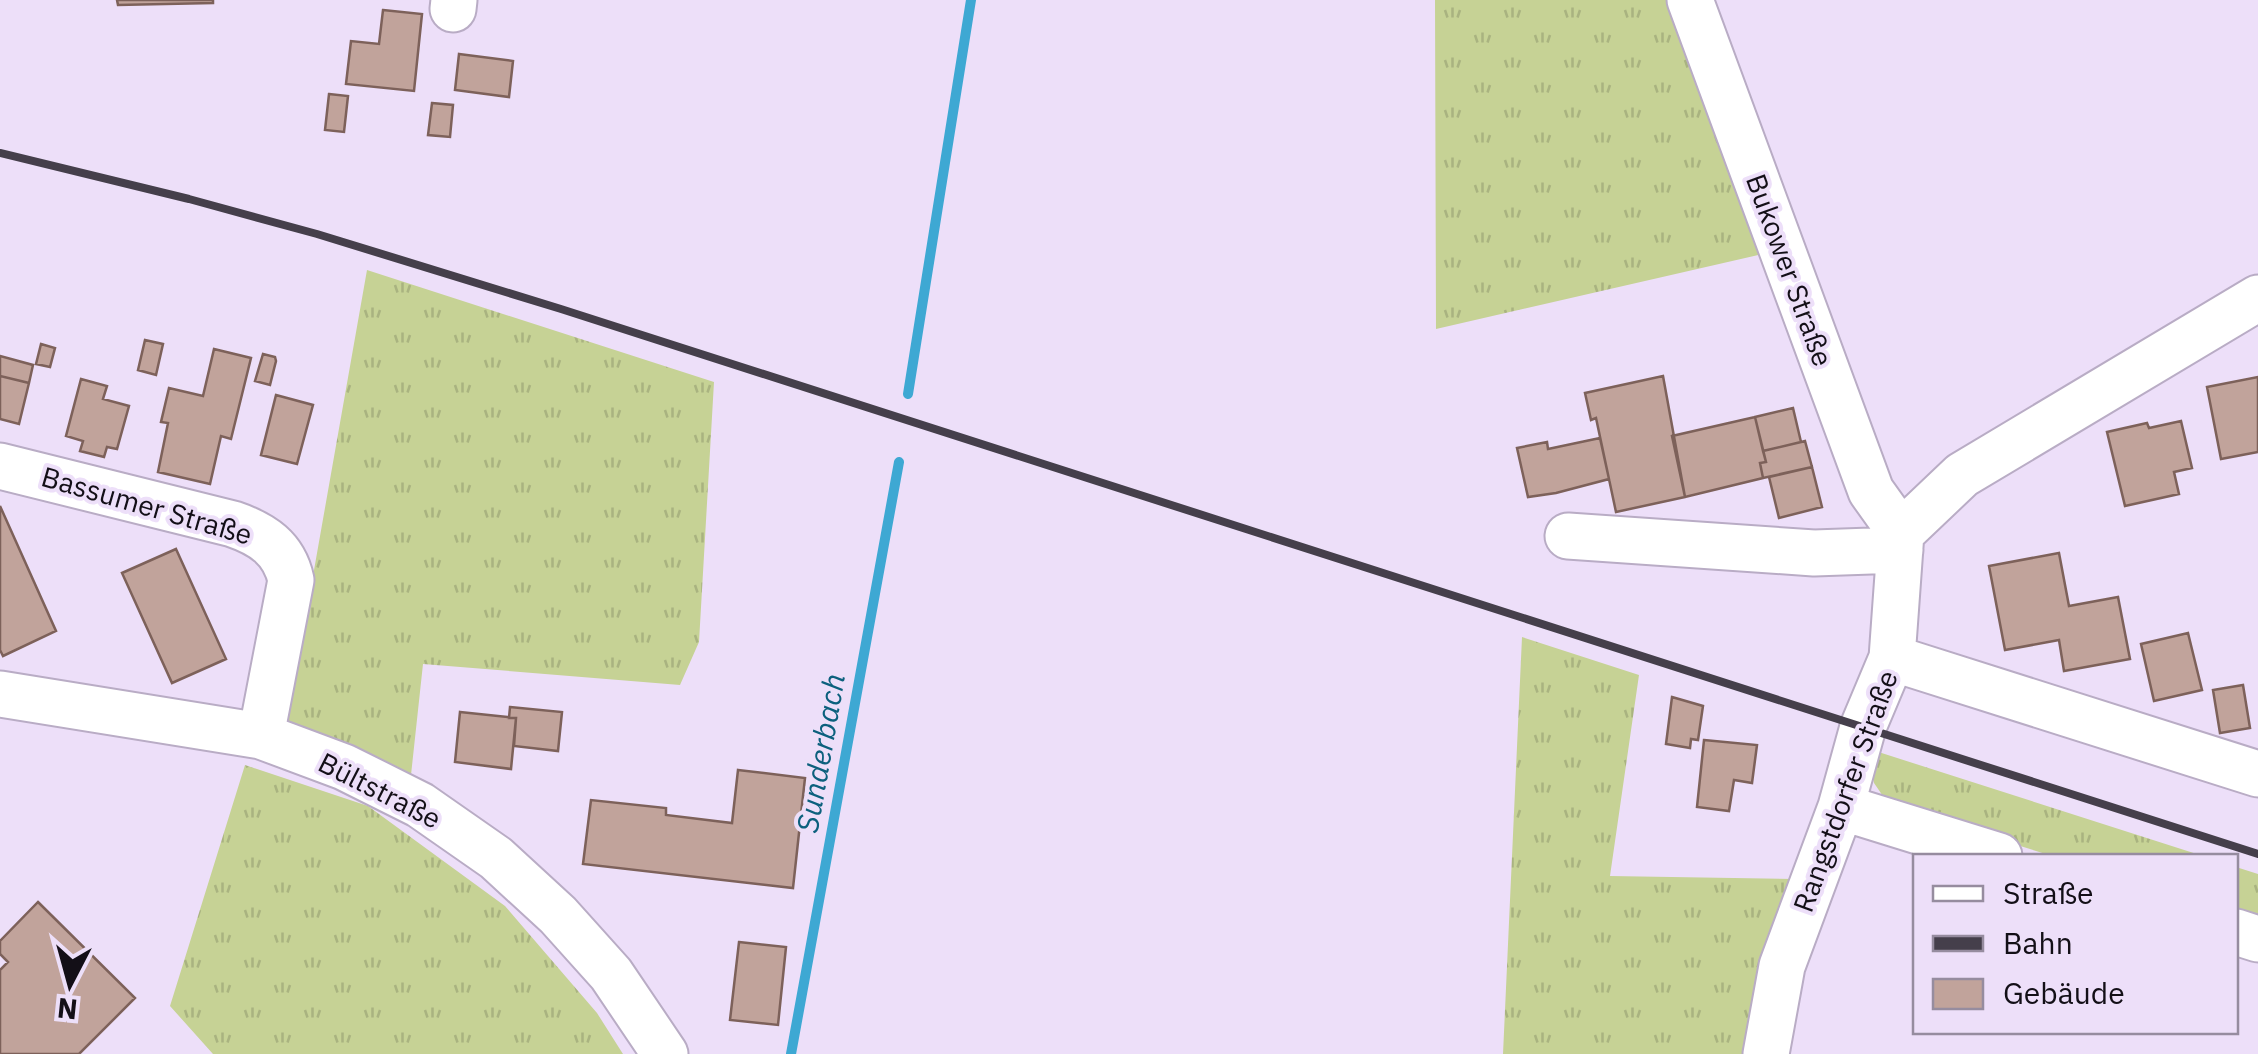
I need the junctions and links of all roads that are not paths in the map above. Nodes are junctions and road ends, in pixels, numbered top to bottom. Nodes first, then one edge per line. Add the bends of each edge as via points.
1 (1690, 0) edge
2 (2258, 298) edge
3 (0, 466) edge
4 (1568, 536) dead end
5 (1901, 542) junction
6 (1892, 658) junction
7 (0, 694) edge
8 (262, 736) junction
9 (2258, 774) edge
10 (1841, 806) junction
11 (1993, 854) edge
12 (665, 1054) edge
13 (1766, 1054) edge

1 - 5 street, Bukower Straße via 1872,491
2 - 5 street via 1962,475
3 - 8 street, Bassumer Straße via 233,524 259,533 278,550 291,580
4 - 5 street via 1814,552
5 - 6 street, Rangstdorfer Straße
6 - 9 street
6 - 10 street, Rangstdorfer Straße
7 - 8 street, Bültstraße
8 - 12 street, Bültstraße via 420,805 496,858 611,974
10 - 11 street
10 - 13 street, Rangstdorfer Straße via 1782,966

